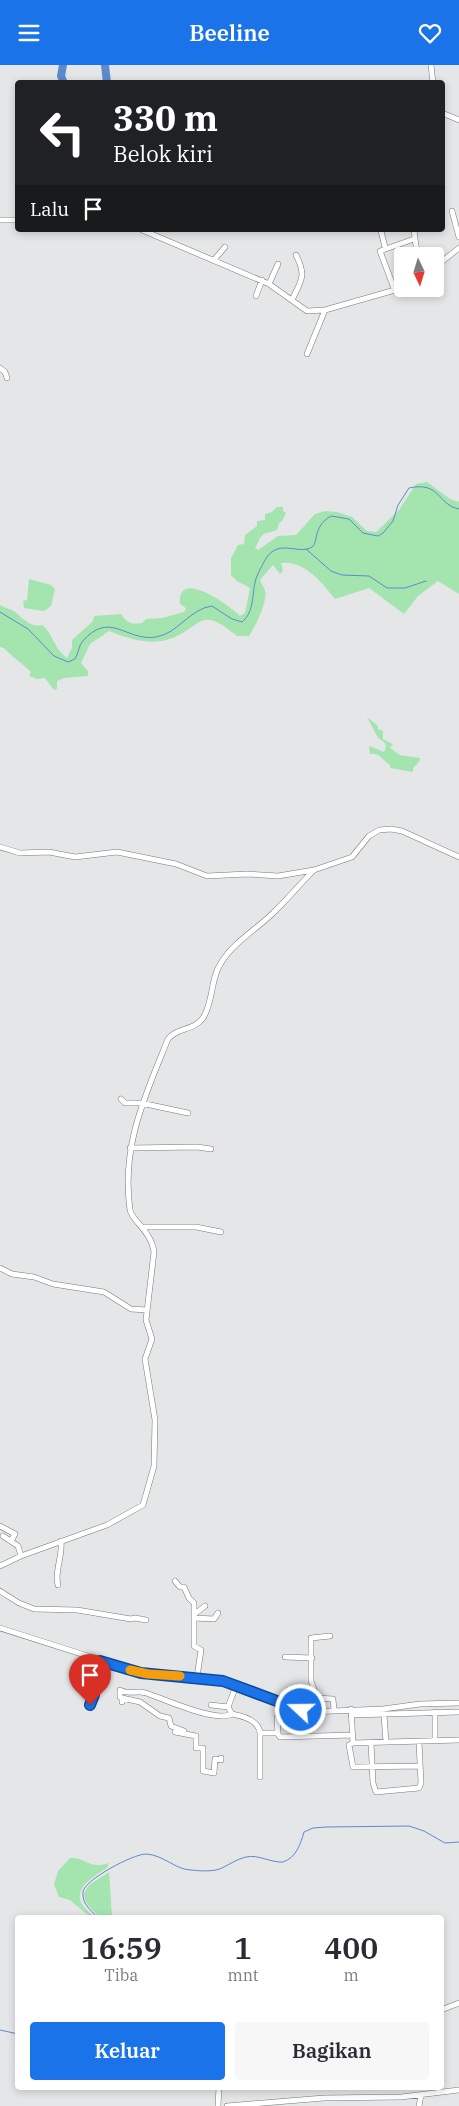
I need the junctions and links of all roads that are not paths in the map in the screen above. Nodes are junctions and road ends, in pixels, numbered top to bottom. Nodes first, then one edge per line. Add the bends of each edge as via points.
1 (431, 65) edge
2 (433, 80) edge
3 (445, 114) edge
4 (459, 120) edge
5 (452, 211) dead end
6 (0, 220) edge
7 (15, 221) edge
8 (147, 232) edge
9 (380, 232) edge
10 (414, 232) edge
11 (459, 237) edge
12 (414, 239) junction
13 (225, 247) dead end
14 (386, 247) junction
15 (417, 247) edge
16 (459, 248) edge
17 (296, 255) dead end
18 (214, 260) junction
19 (444, 260) edge
20 (278, 264) dead end
21 (262, 280) junction
22 (269, 283) junction
23 (394, 288) edge
24 (394, 291) edge
25 (256, 296) dead end
26 (292, 300) junction
27 (324, 310) junction
28 (307, 354) dead end
29 (0, 368) edge
30 (6, 377) dead end
31 (0, 847) edge
32 (459, 857) edge
33 (314, 870) junction
34 (120, 1099) dead end
35 (141, 1103) junction
36 (188, 1113) dead end
37 (130, 1149) junction
38 (211, 1149) dead end
39 (144, 1227) junction
40 (221, 1232) dead end
41 (0, 1269) edge
42 (147, 1311) junction
43 (0, 1526) edge
44 (3, 1536) dead end
45 (12, 1541) junction
46 (61, 1541) junction
47 (21, 1556) junction
48 (0, 1566) edge
49 (175, 1581) dead end
50 (58, 1585) dead end
51 (0, 1591) edge
52 (205, 1606) dead end
53 (218, 1613) dead end
54 (194, 1617) junction
55 (146, 1620) dead end
56 (0, 1628) edge
57 (330, 1636) dead end
58 (285, 1657) dead end
59 (312, 1658) junction
60 (100, 1661) junction
61 (197, 1677) junction
62 (236, 1685) junction
63 (459, 1703) edge
64 (90, 1705) dead end
65 (211, 1705) dead end
66 (228, 1707) junction
67 (334, 1710) junction
68 (459, 1711) edge
69 (351, 1712) junction
70 (435, 1712) junction
71 (232, 1714) junction
72 (384, 1715) junction
73 (277, 1718) dead end
74 (175, 1732) dead end
75 (185, 1733) junction
76 (260, 1733) junction
77 (278, 1733) junction
78 (352, 1735) junction
79 (459, 1740) edge
80 (435, 1741) junction
81 (386, 1742) junction
82 (419, 1742) junction
83 (352, 1743) junction
84 (371, 1743) junction
85 (221, 1758) dead end
86 (420, 1766) junction
87 (372, 1767) junction
88 (260, 1777) dead end
89 (459, 2003) edge
90 (444, 2009) edge
91 (219, 2090) edge
92 (459, 2090) edge
93 (424, 2092) edge
94 (218, 2106) edge
95 (227, 2106) edge
96 (419, 2106) edge

1 - 2 street
3 - 4 street
5 - 11 street
6 - 7 street
8 - 18 street
9 - 14 street
10 - 12 street
12 - 14 street
12 - 15 street
13 - 18 street
14 - 23 street via 380,251
16 - 19 street
17 - 26 street via 303,272
18 - 21 street
20 - 22 street
21 - 22 street
21 - 25 street
22 - 26 street
24 - 27 street
26 - 27 street via 307,311
27 - 28 street
29 - 30 street
31 - 33 street via 20,853 49,852 74,857 117,852 176,864 207,876 278,877
32 - 33 street via 402,831 386,829 369,836 352,857
33 - 35 street via 225,957 216,971 212,995 203,1018 171,1036
34 - 35 street via 125,1103
35 - 36 street
35 - 37 street
37 - 38 street
37 - 39 street via 131,1212
39 - 40 street via 196,1227
39 - 42 street via 154,1252
41 - 42 street via 53,1284 104,1292 131,1309
42 - 46 street via 146,1323 152,1339 145,1359 155,1421 154,1466 144,1503 107,1525
43 - 45 street via 14,1534
44 - 45 street
45 - 47 street
46 - 47 street
46 - 50 street via 56,1576
47 - 48 street
49 - 54 street via 184,1587 194,1603
51 - 55 street via 34,1609 77,1610
52 - 54 street via 198,1609
53 - 54 street via 214,1619
54 - 61 street via 194,1645 201,1650
56 - 60 street
57 - 59 street via 312,1638
58 - 59 street
59 - 67 street via 312,1681 317,1698 332,1699
60 - 61 street via 141,1673
60 - 64 street
61 - 62 street
62 - 66 street
62 - 67 street via 309,1712
63 - 69 street
65 - 66 street
66 - 71 street
67 - 69 street
68 - 70 street
69 - 72 street
69 - 78 street
70 - 72 street
70 - 80 street
71 - 75 street via 223,1717 204,1713 138,1690 126,1693 120,1690 122,1700 140,1702 169,1719 170,1726
71 - 76 street via 256,1722
72 - 81 street
73 - 77 street
74 - 75 street
75 - 85 street via 196,1736 196,1748 203,1748 203,1771 214,1773 215,1759
76 - 77 street
76 - 88 street
77 - 78 street via 280,1737
78 - 83 street
79 - 80 street
80 - 82 street
81 - 82 street
81 - 84 street
82 - 86 street
83 - 84 street
83 - 87 street via 349,1745 352,1766
84 - 87 street
86 - 87 street
86 - 87 street via 419,1788 376,1792
89 - 90 street
91 - 94 street
92 - 93 street
93 - 95 street via 401,2097 324,2098
93 - 96 street

